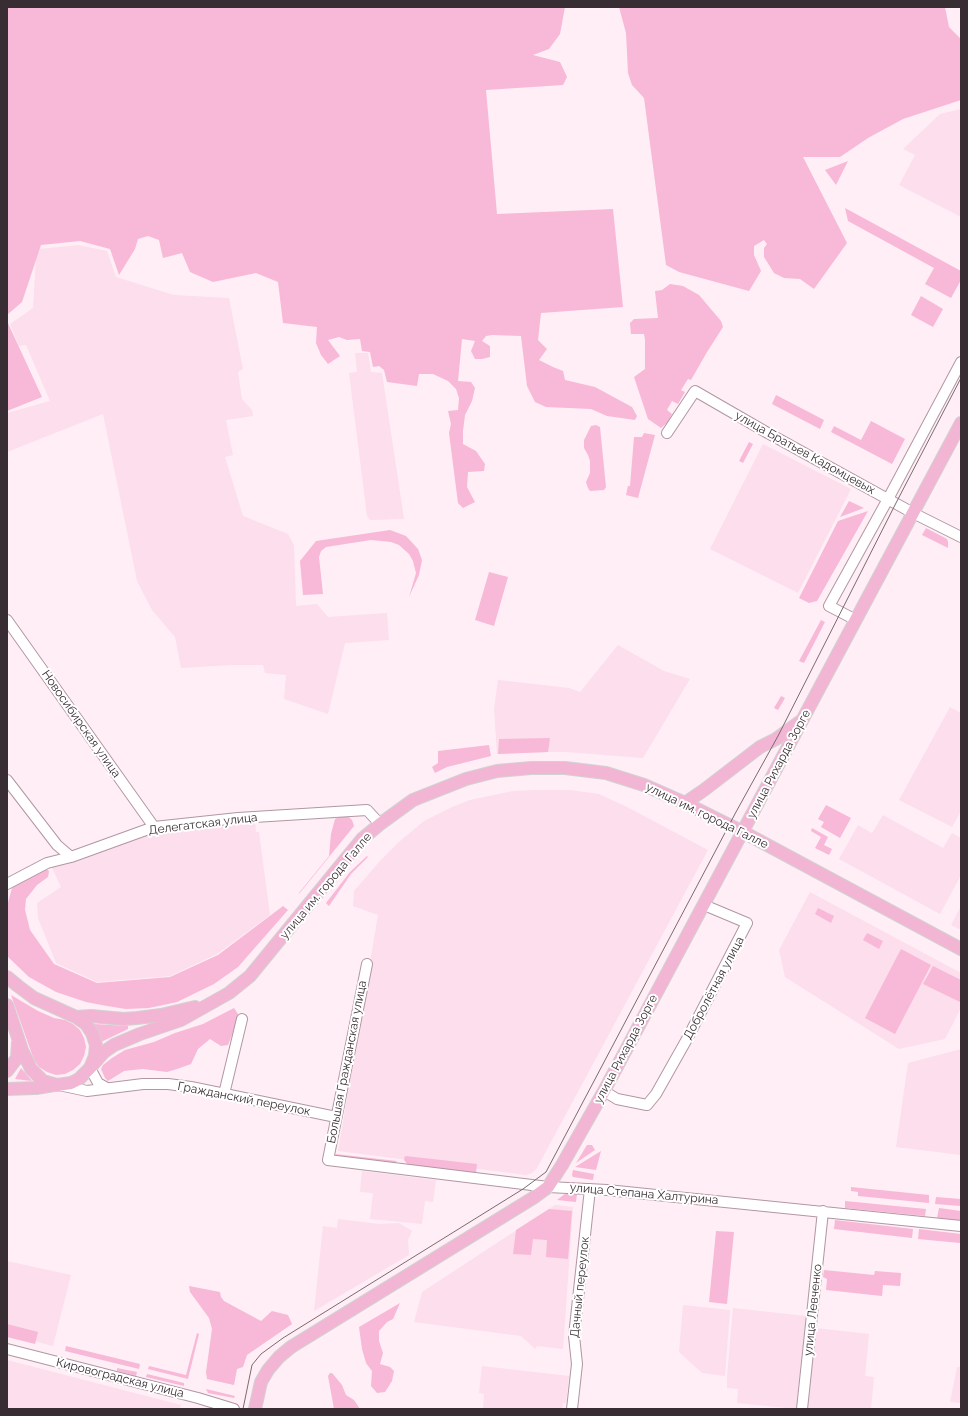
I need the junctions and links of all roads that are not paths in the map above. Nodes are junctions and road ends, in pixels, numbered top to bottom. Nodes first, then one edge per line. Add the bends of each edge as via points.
1 (961, 362) edge
2 (961, 423) edge
3 (668, 433) dead end
4 (888, 498) junction
5 (913, 513) junction
6 (961, 537) edge
7 (7, 620) edge
8 (856, 620) junction
9 (803, 719) junction
10 (7, 780) edge
11 (685, 803) junction
12 (380, 824) junction
13 (154, 827) junction
14 (743, 832) junction
15 (71, 857) junction
16 (7, 884) edge
17 (704, 905) junction
18 (961, 949) edge
19 (367, 964) dead end
20 (7, 977) edge
21 (210, 1004) junction
22 (7, 1005) edge
23 (76, 1017) junction
24 (242, 1019) dead end
25 (18, 1034) junction
26 (90, 1068) junction
27 (7, 1071) edge
28 (57, 1085) junction
29 (7, 1088) edge
30 (107, 1088) junction
31 (604, 1091) junction
32 (224, 1094) junction
33 (336, 1116) junction
34 (328, 1160) joint
35 (548, 1187) junction
36 (590, 1189) junction
37 (823, 1212) junction
38 (961, 1226) edge
39 (7, 1349) edge
40 (234, 1409) edge
41 (255, 1409) edge
42 (572, 1409) edge
43 (802, 1409) edge

1 - 4 street
2 - 5 main road, улица Рихарда Зорге
3 - 4 street, улица Братьев Кадомцевых via 695,391
4 - 5 street, улица Братьев Кадомцевых
4 - 8 street via 829,606
5 - 6 street, улица Братьев Кадомцевых
5 - 8 main road, улица Рихарда Зорге
7 - 13 street, Новосибирская улица
8 - 9 main road, улица Рихарда Зорге
9 - 11 main road via 776,739 760,747
9 - 14 main road, улица Рихарда Зорге
10 - 15 street via 57,845
11 - 12 main road, улица им. города Галле via 644,785 606,773 565,768 531,768 497,771 466,779 413,800
11 - 14 main road, улица им. города Галле
12 - 13 street, Делегатская улица via 367,810 238,818
12 - 21 main road, улица им. города Галле via 362,839 250,976
13 - 15 street, Делегатская улица
14 - 17 main road, улица Рихарда Зорге
14 - 18 main road, улица им. города Галле
15 - 16 street, Делегатская улица via 47,863
17 - 31 main road, улица Рихарда Зорге
17 - 31 street, Добролётная улица via 748,923 687,1039 647,1105 617,1099
19 - 33 street, Большая Гражданская улица
20 - 23 main road, улица им. города Галле via 34,998
21 - 23 main road, улица им. города Галле via 137,1018
21 - 26 main road, улица им. города Галле via 181,1020 114,1046 104,1052
22 - 25 main road
23 - 26 main road via 89,1028 96,1045
24 - 32 street
25 - 27 main road via 17,1058
25 - 28 main road via 22,1050 33,1072 43,1081
26 - 28 main road, улица им. города Галле via 80,1079
26 - 30 street via 98,1083
28 - 29 main road, улица им. города Галле
28 - 30 street, Гражданский переулок via 87,1091
30 - 32 street, Гражданский переулок via 168,1084
31 - 35 main road, улица Рихарда Зорге
32 - 33 street, Гражданский переулок
33 - 34 street, Большая Гражданская улица
34 - 35 street, улица Степана Халтурина
35 - 36 street, улица Степана Халтурина
35 - 41 main road via 291,1347 279,1357 261,1382
36 - 37 street, улица Степана Халтурина
36 - 42 street, Дачный переулок via 574,1336 577,1364
37 - 38 street, улица Степана Халтурина
37 - 43 street, улица Левченко
39 - 40 street, Кировоградская улица

